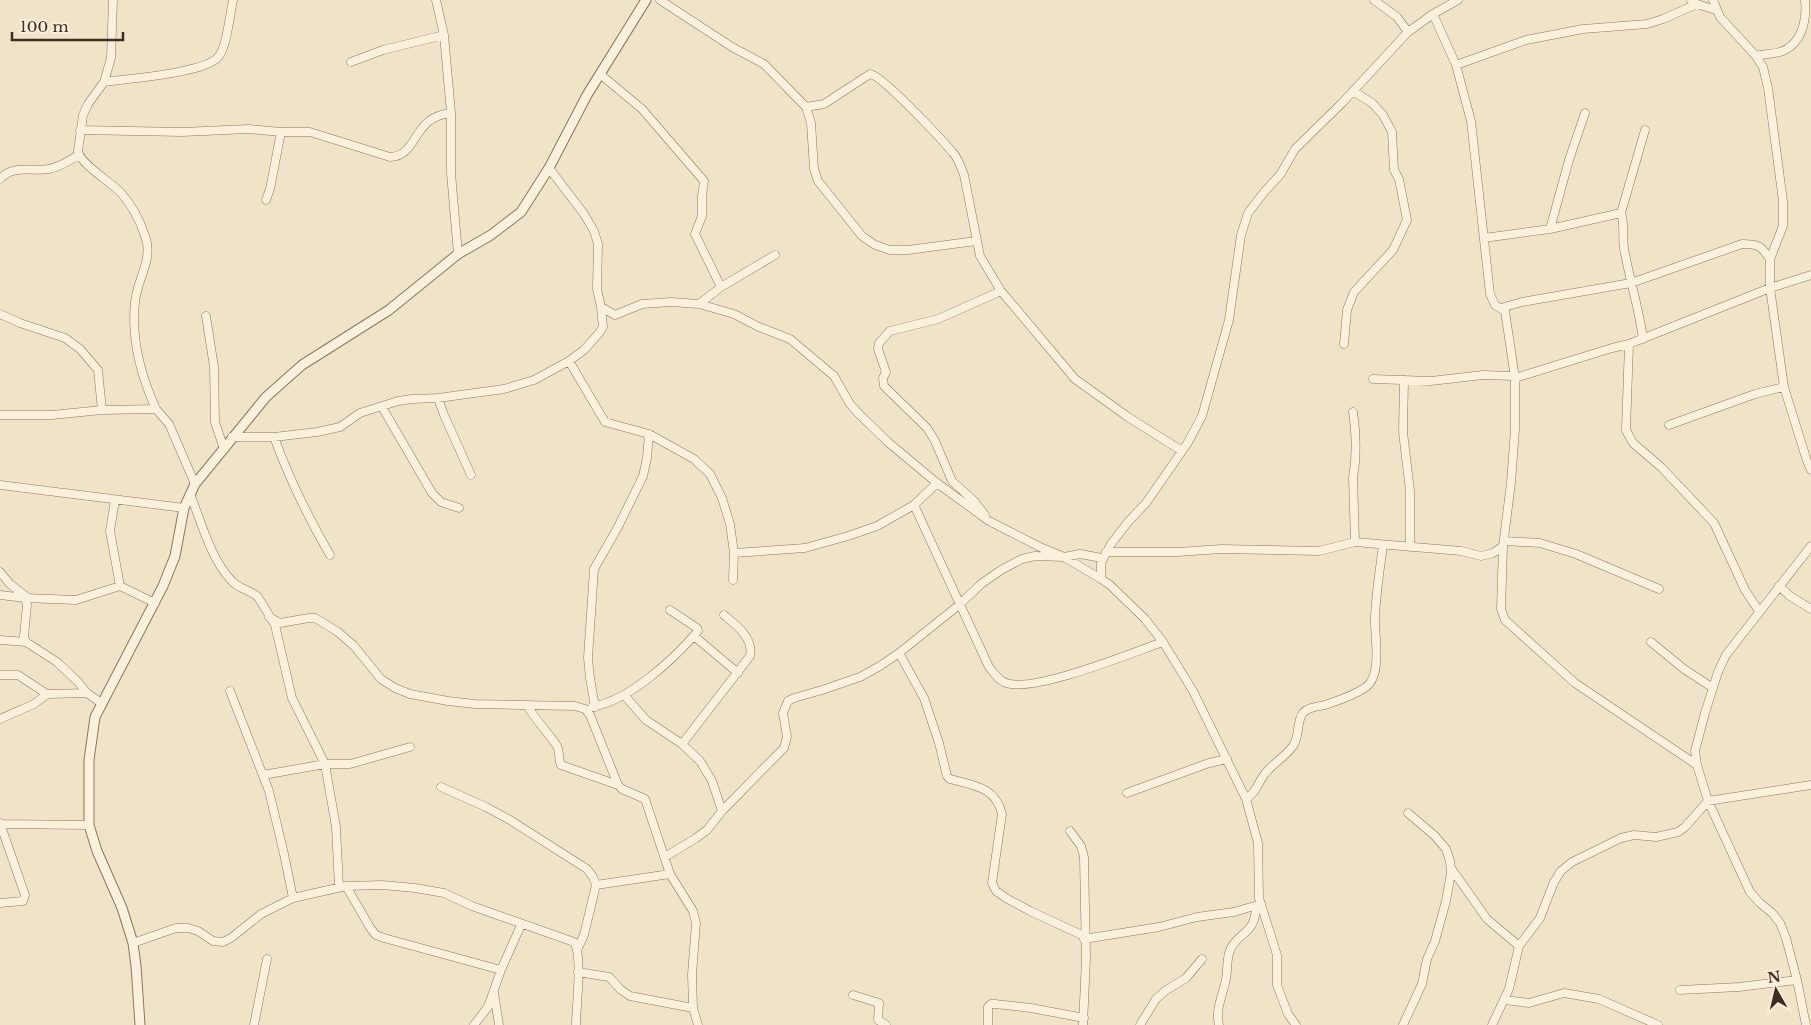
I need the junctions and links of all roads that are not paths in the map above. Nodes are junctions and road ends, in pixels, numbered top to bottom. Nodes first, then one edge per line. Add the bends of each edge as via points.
1 (113, 0) edge
2 (233, 0) edge
3 (436, 0) edge
4 (646, 0) edge
5 (660, 0) edge
6 (1374, 0) edge
7 (1458, 0) edge
8 (1713, 0) edge
9 (1805, 0) edge
10 (1694, 2) edge
11 (1446, 3) edge
12 (1716, 10) junction
13 (1433, 14) junction
14 (1408, 32) junction
15 (444, 35) junction
16 (1756, 56) junction
17 (351, 62) dead end
18 (1456, 65) junction
19 (600, 74) junction
20 (104, 82) junction
21 (1353, 91) junction
22 (806, 106) junction
23 (451, 113) junction
24 (1585, 113) dead end
25 (80, 130) junction
26 (1644, 130) dead end
27 (281, 132) junction
28 (79, 155) junction
29 (549, 168) junction
30 (0, 179) edge
31 (266, 200) dead end
32 (1621, 213) junction
33 (1550, 229) junction
34 (1484, 238) junction
35 (976, 242) junction
36 (458, 254) junction
37 (775, 255) dead end
38 (1770, 260) junction
39 (1811, 275) edge
40 (1631, 283) junction
41 (721, 287) junction
42 (1770, 288) junction
43 (1001, 291) junction
44 (699, 304) junction
45 (601, 307) junction
46 (1501, 308) junction
47 (0, 314) edge
48 (206, 316) dead end
49 (1642, 339) junction
50 (1344, 344) dead end
51 (1629, 344) junction
52 (569, 361) junction
53 (1515, 377) junction
54 (1372, 380) dead end
55 (1404, 380) junction
56 (1784, 387) junction
57 (438, 398) junction
58 (382, 407) junction
59 (156, 409) junction
60 (102, 410) junction
61 (1353, 412) dead end
62 (0, 415) edge
63 (1669, 425) dead end
64 (648, 434) junction
65 (232, 437) junction
66 (274, 437) junction
67 (224, 448) junction
68 (1182, 451) junction
69 (1811, 470) edge
70 (471, 475) dead end
71 (937, 483) junction
72 (196, 484) junction
73 (0, 485) edge
74 (190, 494) junction
75 (115, 500) junction
76 (914, 505) junction
77 (184, 508) junction
78 (460, 508) dead end
79 (989, 521) junction
80 (1355, 542) junction
81 (1503, 543) junction
82 (1383, 545) junction
83 (1811, 546) edge
84 (1410, 547) junction
85 (734, 553) junction
86 (330, 555) dead end
87 (1104, 555) junction
88 (1064, 557) junction
89 (0, 572) edge
90 (1101, 579) junction
91 (733, 580) dead end
92 (120, 586) junction
93 (1779, 586) junction
94 (1659, 588) dead end
95 (0, 595) edge
96 (27, 598) junction
97 (155, 603) junction
98 (959, 605) junction
99 (1811, 608) edge
100 (670, 610) dead end
101 (1759, 611) junction
102 (724, 615) dead end
103 (269, 617) junction
104 (694, 636) junction
105 (0, 640) edge
106 (26, 642) junction
107 (1163, 642) junction
108 (1651, 642) dead end
109 (899, 654) junction
110 (738, 672) junction
111 (0, 675) edge
112 (1713, 688) junction
113 (230, 691) dead end
114 (87, 693) junction
115 (47, 694) junction
116 (625, 696) junction
117 (101, 703) junction
118 (527, 705) junction
119 (595, 707) junction
120 (585, 709) junction
121 (0, 719) edge
122 (682, 744) junction
123 (410, 747) dead end
124 (1227, 758) junction
125 (325, 764) junction
126 (1697, 765) junction
127 (263, 776) junction
128 (618, 785) junction
129 (1811, 785) edge
130 (441, 787) dead end
131 (1127, 792) dead end
132 (1246, 799) junction
133 (1708, 801) junction
134 (722, 811) junction
135 (1408, 813) dead end
136 (0, 823) edge
137 (89, 824) junction
138 (1070, 831) dead end
139 (665, 857) junction
140 (1451, 868) junction
141 (670, 874) junction
142 (596, 885) junction
143 (342, 886) junction
144 (293, 898) junction
145 (0, 904) edge
146 (1258, 905) junction
147 (521, 924) junction
148 (1084, 938) junction
149 (133, 943) junction
150 (1519, 946) junction
151 (578, 948) junction
152 (267, 959) dead end
153 (1202, 959) dead end
154 (501, 970) junction
155 (578, 972) junction
156 (1797, 980) junction
157 (1680, 990) dead end
158 (494, 991) junction
159 (852, 994) dead end
160 (1505, 1000) junction
161 (693, 1008) junction
162 (1083, 1022) edge
163 (1807, 1023) edge
164 (140, 1025) edge
165 (254, 1025) edge
166 (474, 1025) edge
167 (500, 1025) edge
168 (576, 1025) edge
169 (698, 1025) edge
170 (886, 1025) edge
171 (988, 1025) edge
172 (1140, 1025) edge
173 (1218, 1025) edge
174 (1296, 1025) edge
175 (1404, 1025) edge
176 (1492, 1025) edge
177 (1658, 1025) edge

1 - 20 street via 111,58
2 - 20 street via 221,55 216,60 196,68
3 - 15 street
4 - 19 street
5 - 22 street via 725,43 764,64
6 - 14 street via 1397,17
7 - 11 street
8 - 12 street
9 - 16 street via 1806,12 1797,40 1780,52
10 - 12 street
10 - 18 street via 1647,24 1526,40
11 - 13 street
12 - 16 street
13 - 14 street
13 - 18 street
14 - 21 street
15 - 17 street via 383,50
15 - 23 street
16 - 38 street via 1763,67 1768,88 1783,201 1784,226
18 - 34 street via 1471,121
19 - 29 street
19 - 41 street via 642,109 704,180 702,216 695,234
20 - 25 street via 88,104
21 - 50 street via 1372,104 1392,132 1394,170 1407,220 1393,250 1354,292 1347,310
21 - 68 street via 1295,149 1280,175 1248,213 1241,236 1229,320 1211,386 1202,416
22 - 35 street via 818,181 862,236 890,250
22 - 35 street via 824,104 866,76 876,76 939,138 960,164
23 - 27 street via 430,118 398,157 310,132
23 - 36 street via 451,173
24 - 33 street
25 - 27 street via 182,132 249,129
25 - 28 street
26 - 32 street
27 - 31 street
28 - 30 street via 51,168 14,170
28 - 59 street via 122,194 145,235 148,256 135,300 134,320 140,365
29 - 36 street via 521,212
29 - 45 street via 594,231 598,244 597,289
32 - 33 street
32 - 40 street
33 - 34 street
34 - 46 street via 1490,294
35 - 43 street via 980,256
36 - 65 street via 390,310 302,365 266,397
37 - 41 street
38 - 40 street via 1755,244 1742,244
38 - 42 street
39 - 42 street
40 - 46 street
40 - 49 street
41 - 44 street
42 - 49 street
42 - 56 street
43 - 68 street via 1075,379
43 - 79 street via 938,318 890,331 879,343 878,350 886,372 882,378 884,386 927,428 952,480
44 - 45 street via 642,304 615,315
44 - 71 street via 727,312 790,339 834,376 858,414
45 - 52 street via 602,327 599,333
46 - 53 street via 1507,317
47 - 60 street via 64,338 80,349 98,370
48 - 67 street via 214,367 215,422
49 - 51 street
51 - 53 street
51 - 101 street via 1628,436 1714,523 1745,590
52 - 57 street via 534,380
52 - 64 street via 605,422
53 - 55 street
53 - 81 street via 1515,429
54 - 55 street
55 - 84 street via 1402,432 1410,491
56 - 63 street
56 - 69 street
57 - 58 street via 412,399
57 - 70 street
58 - 66 street via 360,413 332,429
58 - 78 street via 432,493 441,502
59 - 60 street
59 - 72 street via 169,424
60 - 62 street via 52,415
61 - 80 street via 1356,440 1353,477
64 - 85 street via 694,459 710,474 730,524
64 - 119 street via 643,476 594,569 588,658
65 - 66 street
65 - 67 street
66 - 86 street via 306,514
67 - 72 street
68 - 87 street
71 - 76 street
71 - 79 street
72 - 74 street
73 - 75 street
74 - 77 street
74 - 103 street via 223,571 236,586 258,597
75 - 77 street
75 - 92 street via 110,531
76 - 85 street via 877,526 806,548
76 - 98 street
77 - 97 street via 175,556
79 - 88 street
80 - 82 street
80 - 87 street via 1319,551 1221,549
81 - 84 street via 1493,553 1481,556
81 - 94 street via 1540,543
81 - 126 street via 1501,609 1505,620 1575,683
82 - 84 street
82 - 132 street via 1375,619 1378,638 1376,661 1370,683 1347,696 1304,712 1294,745 1263,776 1256,791
83 - 93 street
85 - 91 street
87 - 88 street
87 - 90 street
88 - 90 street
88 - 98 street via 1022,559 981,584
89 - 96 street
90 - 107 street via 1145,619
92 - 96 street via 76,600
92 - 97 street
93 - 99 street
93 - 101 street
95 - 96 street
96 - 106 street
97 - 117 street
98 - 107 street via 989,667 1006,683 1020,686 1056,678
98 - 109 street
100 - 104 street via 697,628
101 - 112 street via 1726,655
102 - 110 street via 750,640 750,656
103 - 118 street via 280,623 315,618 354,646 381,679 410,694 475,704
103 - 125 street via 275,625 292,698
104 - 110 street
104 - 116 street
105 - 106 street
106 - 114 street via 57,662
107 - 124 street via 1193,691
108 - 112 street
109 - 134 street via 860,677 788,701 783,714 787,737 784,748
109 - 148 street via 924,698 947,776 980,787 1000,804 1002,814 992,883 996,891
110 - 122 street
111 - 115 street via 18,675
112 - 126 street via 1696,747
113 - 127 street
114 - 115 street
114 - 117 street
115 - 121 street via 34,704
116 - 119 street
116 - 122 street via 646,720
117 - 137 street via 95,717 89,760
118 - 120 street
118 - 128 street via 557,746 561,765
119 - 120 street
120 - 128 street via 590,714
122 - 134 street via 700,761 712,781
123 - 125 street via 350,764
124 - 131 street
124 - 132 street
125 - 127 street
125 - 143 street
126 - 133 street
127 - 144 street via 275,814
128 - 139 street via 645,799
129 - 133 street
130 - 142 street via 510,820 587,869
132 - 146 street via 1258,843
133 - 150 street via 1678,832 1656,837 1634,835 1621,838 1563,868 1540,918
133 - 156 street via 1750,892 1780,923
134 - 139 street via 707,830
135 - 140 street via 1441,842
136 - 137 street
136 - 145 street via 24,895 23,901
137 - 149 street
138 - 148 street via 1081,846 1084,857
139 - 141 street
140 - 150 street via 1487,919
140 - 175 street via 1435,941 1422,984
141 - 142 street
141 - 161 street via 693,911 696,922
142 - 151 street
143 - 144 street
143 - 147 street via 382,885 444,893
143 - 154 street via 376,935
144 - 149 street via 261,914 223,942 213,941 188,928 176,928
146 - 148 street via 1159,927
146 - 173 street via 1252,926 1230,951
146 - 174 street via 1277,955 1278,988
147 - 151 street via 568,939
147 - 154 street
148 - 162 street
149 - 164 street
150 - 160 street
151 - 155 street
152 - 165 street
153 - 172 street via 1186,978 1156,999
154 - 158 street
155 - 161 street via 609,977 630,996
155 - 168 street
156 - 157 street
156 - 163 street
158 - 166 street via 488,1007
158 - 167 street
159 - 170 street via 879,1003 878,1020
160 - 176 street
160 - 177 street via 1528,1003 1563,993 1599,999
161 - 169 street
162 - 171 street via 1031,1008 991,1004 988,1007

